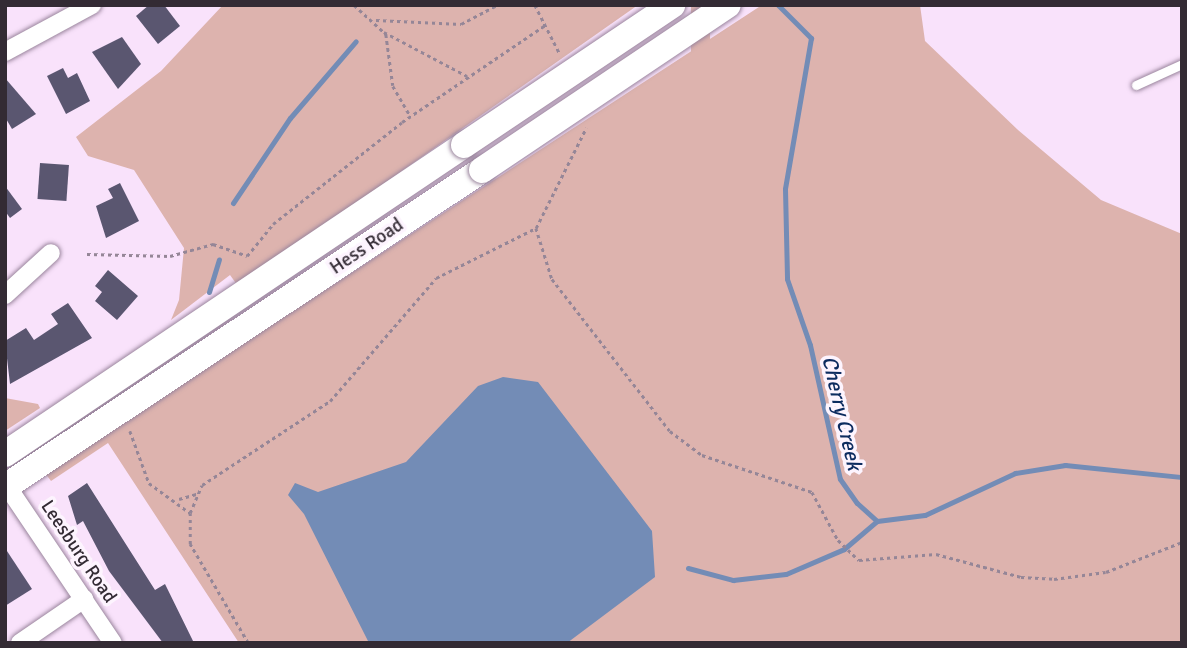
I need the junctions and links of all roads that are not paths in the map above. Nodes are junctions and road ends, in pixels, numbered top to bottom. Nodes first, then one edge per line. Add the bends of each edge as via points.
1 (92, 5) edge
2 (673, 5) edge
3 (728, 5) edge
4 (5, 52) edge
5 (1182, 64) edge
6 (1136, 85) dead end
7 (51, 253) dead end
8 (5, 295) edge
9 (5, 454) edge
10 (6, 486) edge
11 (84, 599) junction
12 (20, 643) edge
13 (113, 643) edge

1 - 4 street
2 - 9 main road, Hess Road, bridge
3 - 10 main road, Hess Road, bridge
5 - 6 lane
7 - 8 street
10 - 11 street, Leesburg Road
11 - 12 street
11 - 13 street, Leesburg Road

